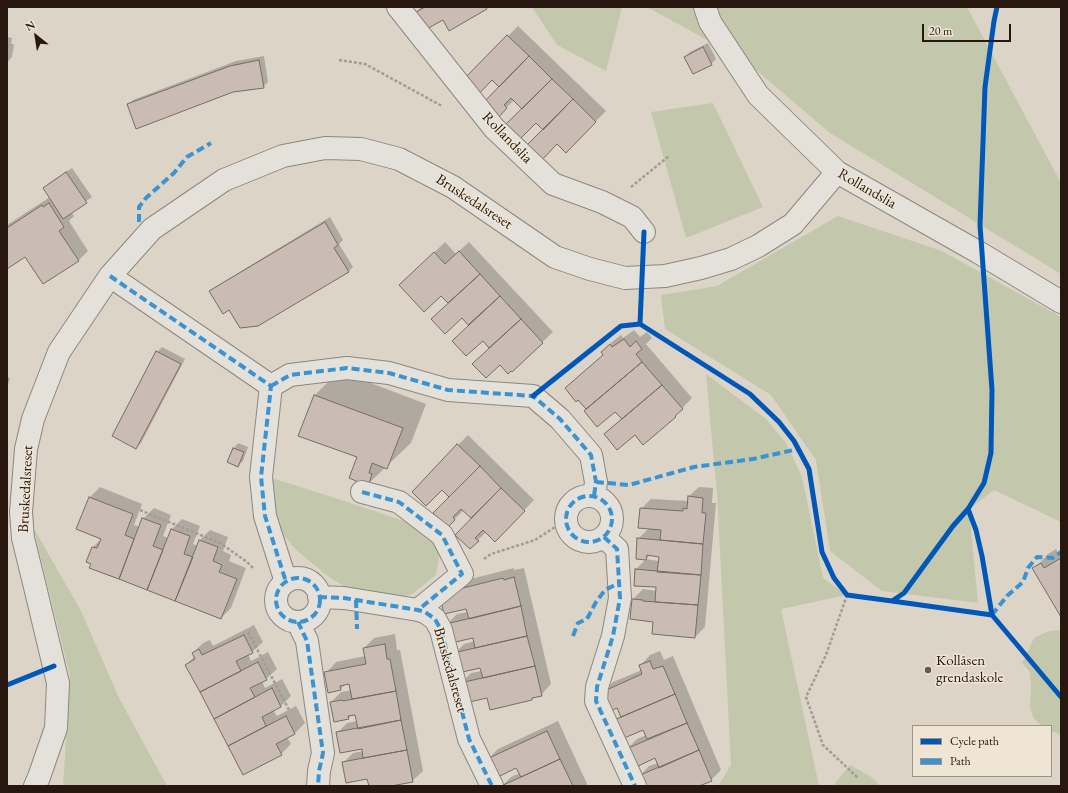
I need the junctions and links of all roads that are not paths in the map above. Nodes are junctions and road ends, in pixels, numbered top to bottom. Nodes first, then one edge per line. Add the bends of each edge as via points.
1 (398, 7) edge
2 (705, 7) edge
3 (837, 172) junction
4 (644, 232) dead end
5 (110, 276) junction
6 (1061, 302) edge
7 (271, 386) junction
8 (362, 492) dead end
9 (594, 496) junction
10 (604, 536) junction
11 (282, 587) junction
12 (319, 597) junction
13 (418, 610) junction
14 (298, 622) junction
15 (35, 786) edge
16 (318, 786) edge
17 (492, 786) edge
18 (636, 786) edge

1 - 4 street, Rollandslia via 494,128 553,184 602,202 632,217
2 - 3 street, Rollandslia via 710,22 758,95
3 - 5 street, Bruskedalsreset via 793,224 758,246 701,268 665,276 625,278 555,257 454,188 399,159 361,149 325,148 283,156 224,180 152,229
3 - 6 street, Rollandslia
5 - 7 street
5 - 15 street, Bruskedalsreset via 59,352 33,419 26,449 21,512 23,538 58,683 56,728
7 - 9 street via 290,375 347,368 389,373 448,390 534,396 560,419 591,455 596,482
7 - 11 street via 260,477
8 - 13 street via 398,502 442,535 462,574
9 - 10 street via 606,504 612,517 612,524
9 - 10 street via 578,498 572,502 565,517 569,532 582,542 598,541
10 - 18 street via 618,549 620,598 613,636 597,687 596,701
11 - 12 street via 293,579 300,578 313,584
11 - 14 street via 276,599 280,613 291,621
12 - 13 street, Bruskedalsreset via 344,598
12 - 14 street via 319,604 311,617
13 - 17 street, Bruskedalsreset via 435,619 441,630 469,740
14 - 16 street via 307,641 323,753

